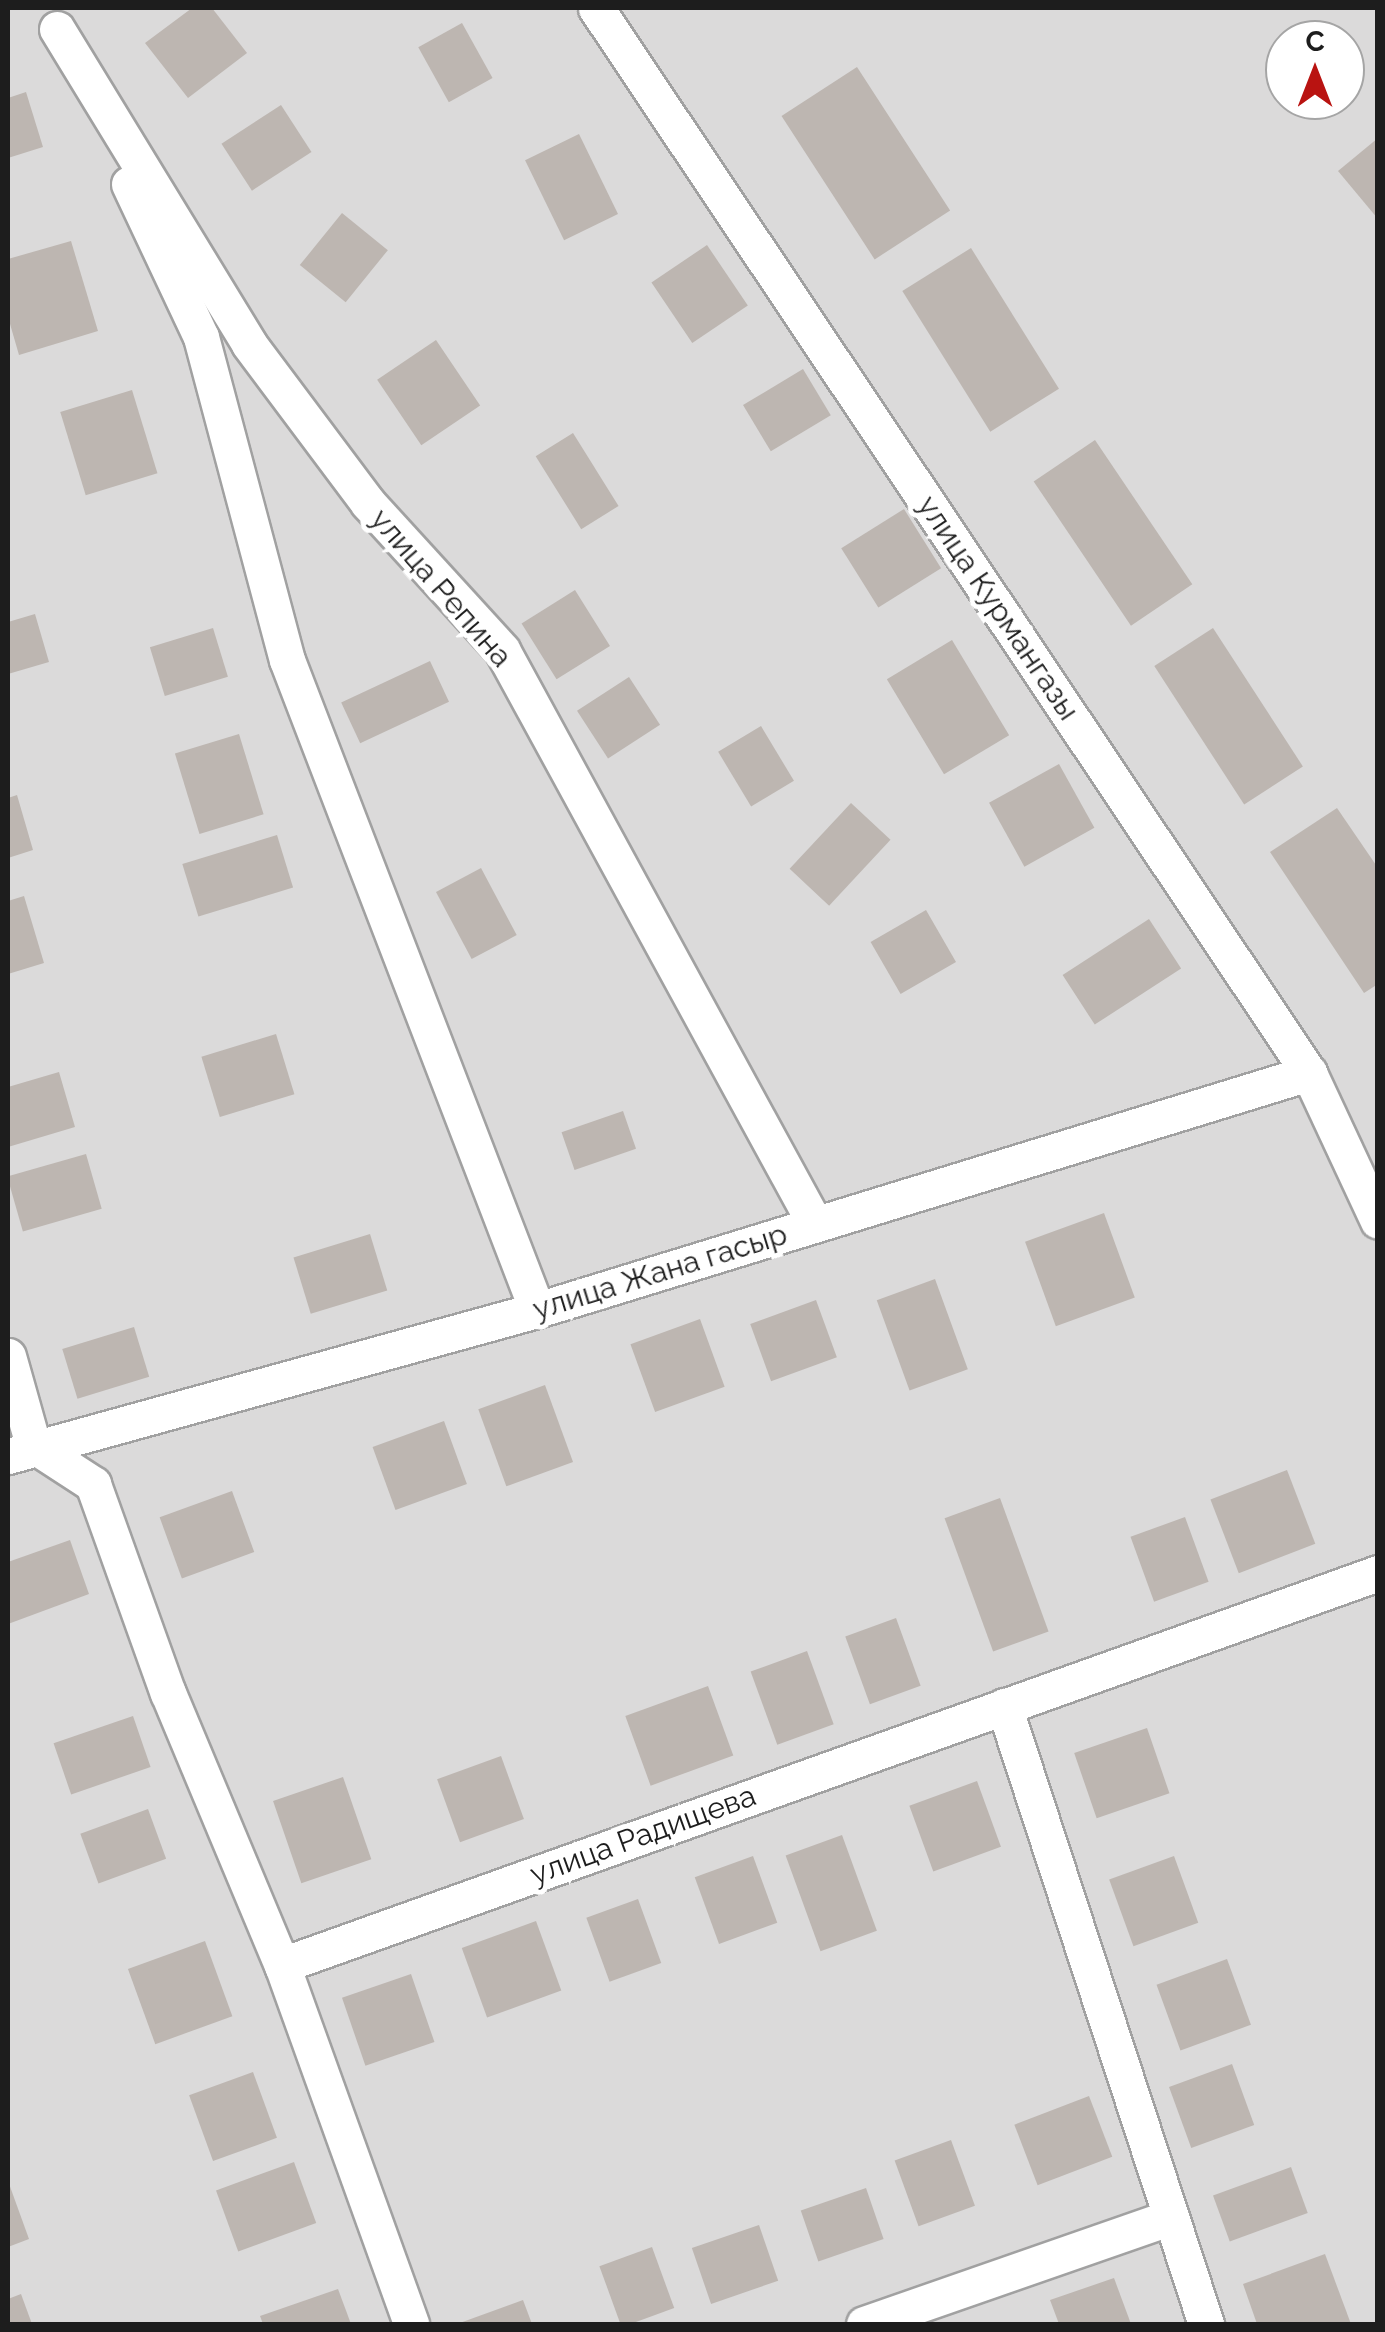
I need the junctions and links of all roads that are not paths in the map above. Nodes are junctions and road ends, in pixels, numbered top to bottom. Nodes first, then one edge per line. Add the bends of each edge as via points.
1 (596, 8) edge
2 (51, 18) edge
3 (1308, 1073) junction
4 (1378, 1221) edge
5 (815, 1224) junction
6 (537, 1310) junction
7 (8, 1356) edge
8 (20, 1451) edge
9 (1378, 1573) edge
10 (1004, 1706) junction
11 (282, 1964) junction
12 (1171, 2218) junction
13 (411, 2324) edge
14 (864, 2324) edge
15 (1206, 2324) edge

1 - 3 street, улица Курмангазы
2 - 5 street, улица Репина via 249,344 368,503 502,650
2 - 6 street, улица Репина via 200,337 287,660
3 - 4 street, улица Курмангазы
3 - 5 street, улица Жана гасыр
5 - 6 street, улица Жана гасыр
6 - 8 street, улица Жана гасыр
7 - 8 street
8 - 11 street via 94,1484 168,1692
9 - 10 street, улица Радищева
10 - 11 street, улица Радищева
10 - 12 street
11 - 13 street
12 - 14 street
12 - 15 street

